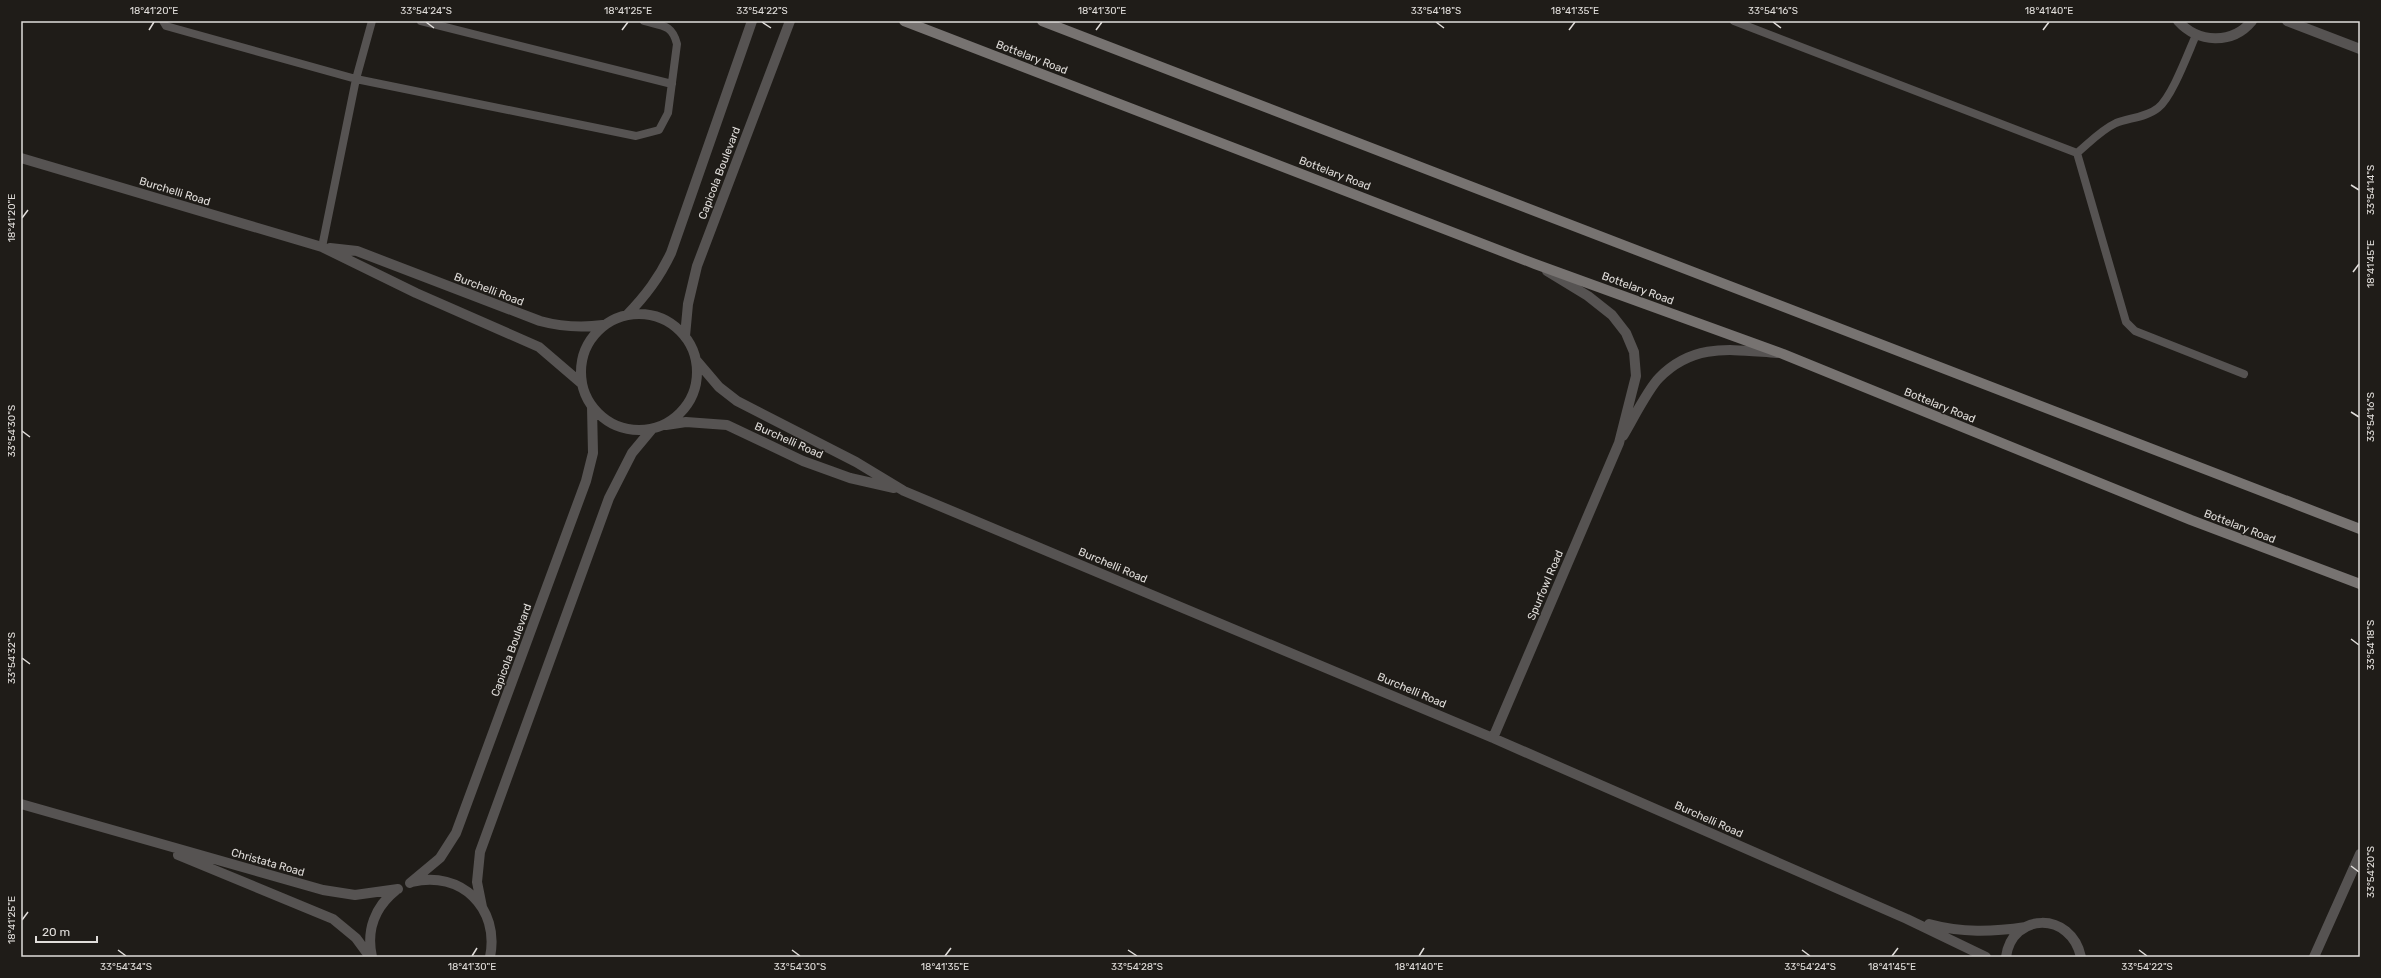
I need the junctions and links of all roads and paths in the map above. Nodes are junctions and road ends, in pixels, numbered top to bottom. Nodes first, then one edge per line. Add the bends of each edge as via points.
1 (163, 21) edge
2 (372, 21) edge
3 (422, 21) edge
4 (644, 21) edge
5 (752, 21) edge
6 (790, 21) edge
7 (904, 21) edge
8 (1042, 21) edge
9 (1734, 21) edge
10 (2178, 21) edge
11 (2252, 21) edge
12 (2287, 21) edge
13 (2196, 35) junction
14 (2360, 49) edge
15 (356, 79) junction
16 (672, 84) junction
17 (2077, 153) junction
18 (21, 158) edge
19 (322, 247) junction
20 (1535, 264) junction
21 (627, 315) junction
22 (603, 325) junction
23 (685, 336) junction
24 (1783, 354) junction
25 (696, 360) junction
26 (2244, 374) dead end
27 (581, 383) junction
28 (592, 407) junction
29 (664, 425) junction
30 (652, 429) junction
31 (1619, 443) junction
32 (904, 491) junction
33 (2360, 529) edge
34 (2340, 577) junction
35 (2360, 584) edge
36 (2360, 592) edge
37 (1493, 738) junction
38 (21, 804) edge
39 (134, 836) junction
40 (2360, 854) edge
41 (410, 883) junction
42 (398, 889) junction
43 (482, 907) junction
44 (1907, 919) junction
45 (2026, 926) junction
46 (371, 957) edge
47 (490, 957) edge
48 (1986, 957) edge
49 (2006, 957) edge
50 (2081, 957) edge
51 (2314, 957) edge

1 - 15 lane via 166,26
2 - 15 lane
3 - 16 lane
4 - 16 lane via 669,27 675,33 677,44
5 - 21 street, Capicola Boulevard via 671,253 660,277
6 - 23 street, Capicola Boulevard via 697,266 688,304
7 - 20 main road, Bottelary Road
8 - 33 main road
9 - 17 lane
10 - 13 street
11 - 13 street via 2240,32 2227,38 2212,39
12 - 14 street
13 - 17 lane via 2160,108 2107,128
15 - 16 lane via 636,136 659,130 668,113
15 - 19 lane
17 - 26 lane via 2126,322 2135,331
18 - 19 street, Burchelli Road
19 - 22 street, Burchelli Road via 357,251 540,322 585,328
19 - 27 street, Burchelli Road via 416,293 539,348
20 - 24 main road, Bottelary Road
20 - 31 street, Spurfowl Road via 1588,296 1612,315 1626,333 1634,352 1636,376
21 - 22 street
21 - 23 street via 653,315 676,327
22 - 27 street via 594,334 582,357
23 - 25 street
24 - 31 street, Spurfowl Road via 1710,350 1681,361 1658,379
24 - 34 main road, Bottelary Road via 2183,517
25 - 29 street via 697,373 692,398 685,409
25 - 32 street, Burchelli Road via 719,387 737,401 856,462
27 - 28 street
28 - 30 street via 601,417 619,427
28 - 41 street, Capicola Boulevard via 593,453 586,481 456,833 440,858
29 - 30 street
29 - 32 street, Burchelli Road via 686,422 726,426 803,461 850,478
30 - 43 street via 632,454 609,498 480,852 477,882
31 - 37 street, Spurfowl Road
32 - 37 street, Burchelli Road
34 - 35 main road, Bottelary Road
34 - 36 main road
37 - 44 street, Burchelli Road
38 - 39 street, Christata Road
39 - 42 street, Christata Road via 339,893 370,894
39 - 46 street, Christata Road via 319,912 346,929
40 - 51 street
41 - 42 street
41 - 43 street via 423,880 450,882 473,896
42 - 46 street via 383,903 373,920 370,934
43 - 47 street via 492,933
44 - 45 street, Burchelli Road via 1967,931 1993,932
44 - 48 street, Burchelli Road
45 - 49 street via 2011,942
45 - 50 street, Burchelli Road via 2051,923 2063,928 2073,936 2079,946

